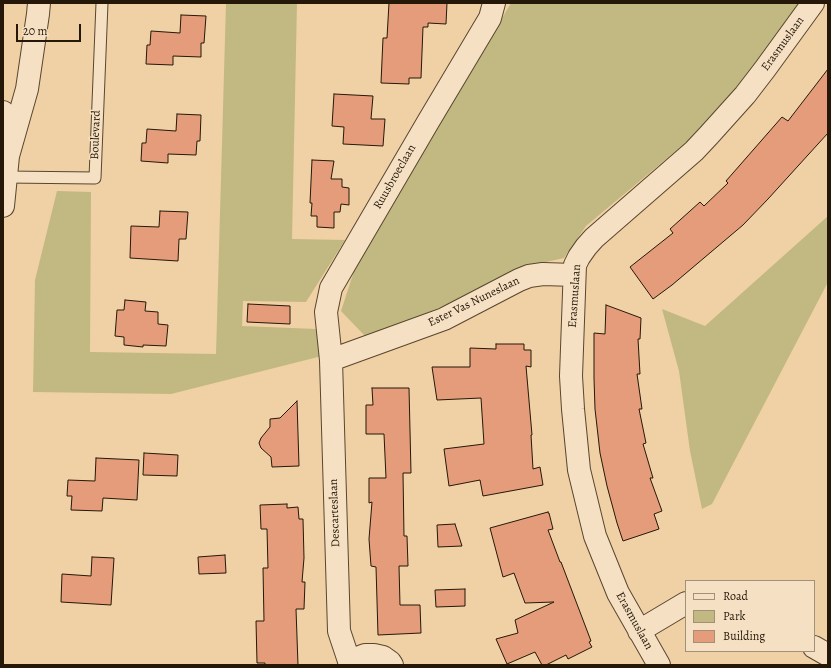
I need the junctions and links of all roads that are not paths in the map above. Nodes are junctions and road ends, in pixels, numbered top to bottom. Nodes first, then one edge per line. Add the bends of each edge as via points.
1 (39, 3) edge
2 (102, 3) edge
3 (494, 3) edge
4 (813, 3) edge
5 (3, 112) edge
6 (7, 167) junction
7 (3, 206) edge
8 (574, 275) junction
9 (331, 360) junction
10 (685, 604) edge
11 (639, 631) junction
12 (815, 648) edge
13 (828, 655) edge
14 (349, 664) edge
15 (392, 665) edge
16 (659, 665) edge

1 - 6 street via 27,89
2 - 6 lane, Boulevard via 95,178
3 - 9 street, Ruusbroeclaan via 490,18 331,288 326,312
4 - 8 street, Erasmuslaan via 745,95 694,151 594,238 579,257
5 - 6 street
6 - 7 street
8 - 9 street, Ester Vas Nuneslaan via 529,276 444,319
8 - 11 street, Erasmuslaan via 571,376 579,470 596,536 618,593
9 - 14 street, Descarteslaan via 339,631
10 - 11 street
11 - 16 street, Erasmuslaan
12 - 13 street
14 - 15 street, Descarteslaan via 365,655 374,655 383,657

